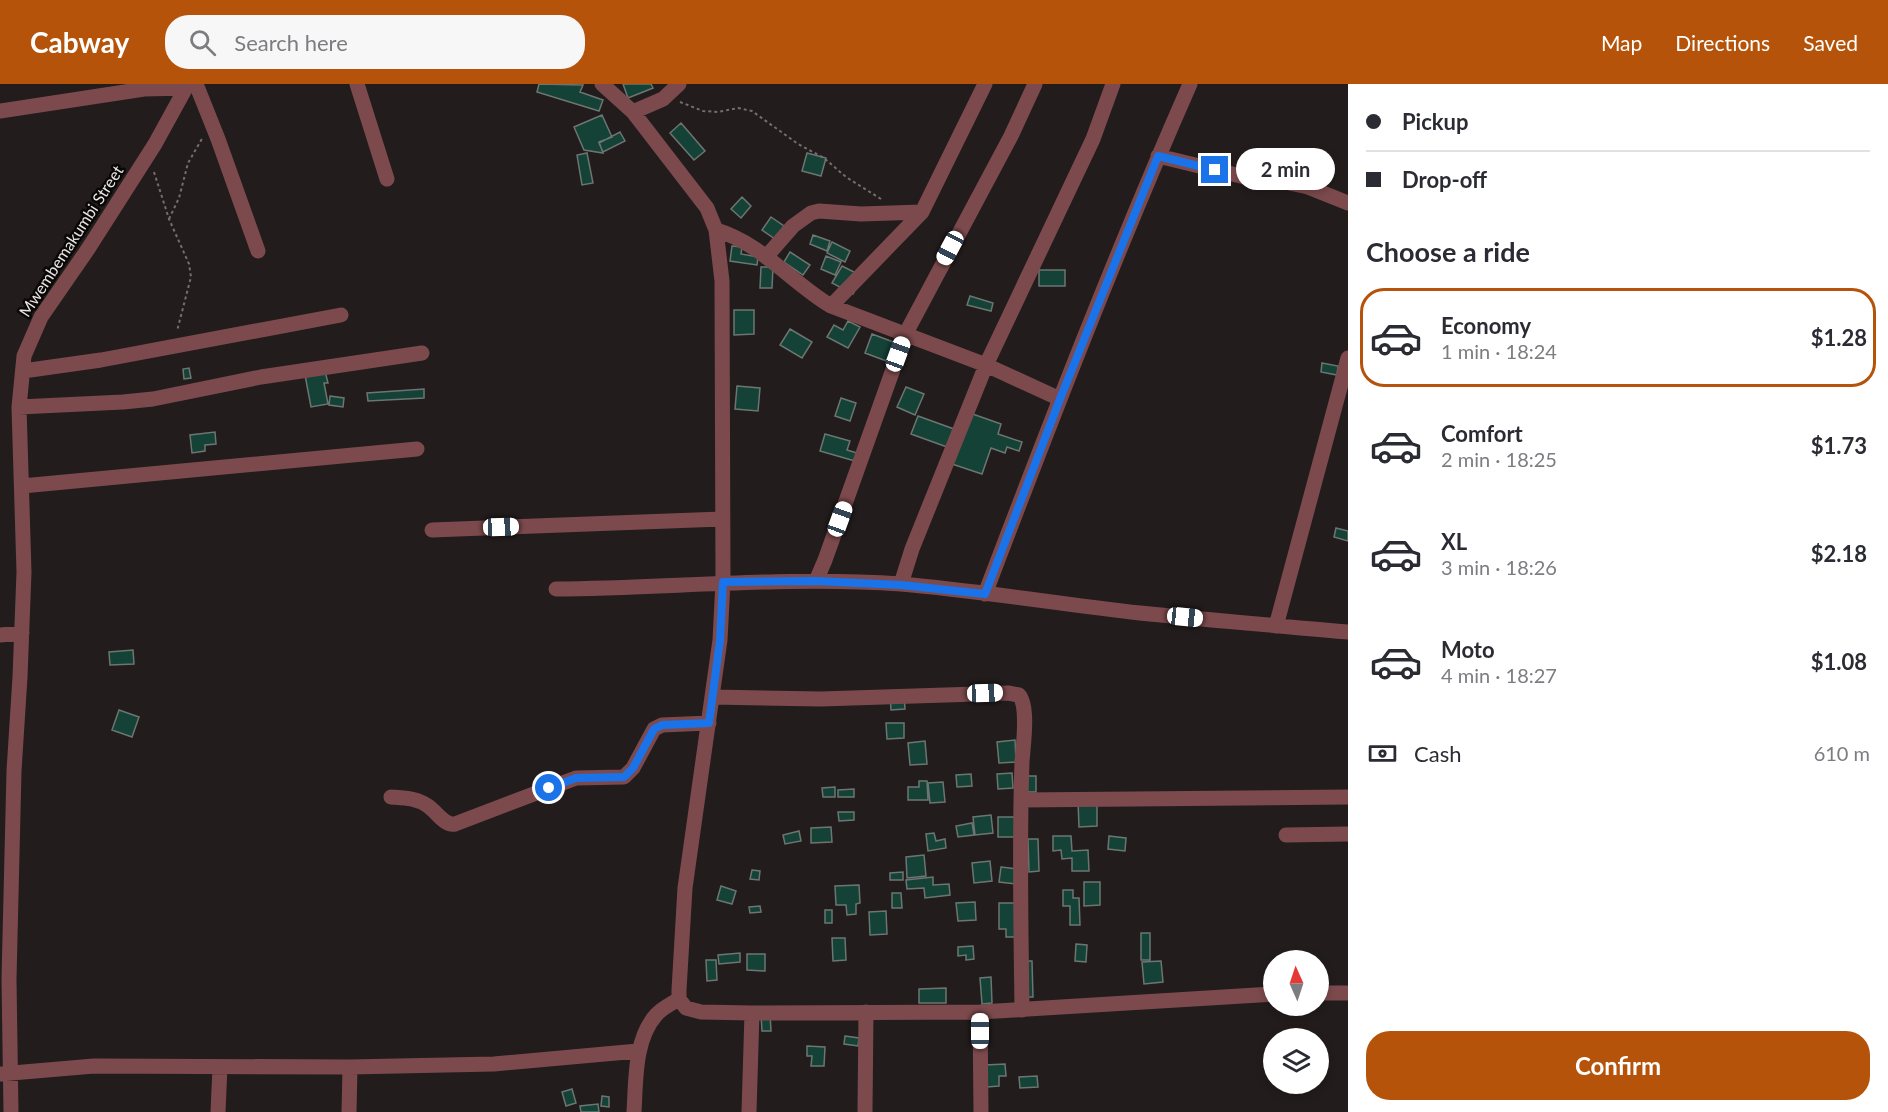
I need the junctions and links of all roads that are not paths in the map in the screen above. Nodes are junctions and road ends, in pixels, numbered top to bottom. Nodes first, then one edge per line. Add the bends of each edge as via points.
1 (357, 84) edge
2 (602, 84) edge
3 (679, 84) edge
4 (985, 84) edge
5 (1035, 84) edge
6 (1113, 84) edge
7 (1190, 84) edge
8 (190, 85) edge
9 (98, 90) edge
10 (0, 111) edge
11 (633, 112) junction
12 (1158, 156) junction
13 (387, 179) dead end
14 (1348, 203) edge
15 (922, 212) junction
16 (716, 230) junction
17 (258, 251) dead end
18 (766, 257) junction
19 (831, 306) junction
20 (342, 315) dead end
21 (906, 333) junction
22 (422, 352) dead end
23 (1348, 358) edge
24 (986, 365) junction
25 (23, 371) junction
26 (1060, 399) junction
27 (19, 407) junction
28 (417, 449) dead end
29 (22, 486) junction
30 (722, 519) junction
31 (432, 530) dead end
32 (816, 581) junction
33 (723, 582) junction
34 (901, 585) junction
35 (556, 589) dead end
36 (985, 594) junction
37 (1276, 626) junction
38 (1348, 632) edge
39 (22, 633) junction
40 (0, 635) edge
41 (713, 697) junction
42 (709, 723) junction
43 (392, 797) dead end
44 (1348, 797) edge
45 (1021, 800) junction
46 (1348, 834) edge
47 (1286, 835) dead end
48 (6, 891) edge
49 (1329, 993) edge
50 (1348, 993) edge
51 (1263, 995) edge
52 (680, 999) junction
53 (1022, 1010) junction
54 (866, 1012) junction
55 (980, 1012) junction
56 (752, 1013) junction
57 (638, 1052) junction
58 (219, 1067) junction
59 (350, 1067) junction
60 (5, 1073) edge
61 (10, 1112) edge
62 (218, 1112) edge
63 (349, 1112) edge
64 (634, 1112) edge
65 (749, 1112) edge
66 (865, 1112) edge
67 (981, 1112) edge

1 - 13 street
2 - 11 street
3 - 11 street via 663,99
4 - 15 street
5 - 21 street
6 - 24 street via 1093,139
7 - 12 street
8 - 9 street
8 - 17 street via 211,121
8 - 25 street, Mwembemakumbi Street via 41,317 27,347
9 - 10 street
11 - 16 street via 707,208
12 - 14 street via 1253,179 1308,187
12 - 26 street
15 - 18 street via 811,213 793,226
15 - 19 street
16 - 18 street via 741,240
16 - 30 street via 722,281
18 - 19 street
19 - 21 street
20 - 25 street
21 - 24 street
21 - 32 street
22 - 27 street via 261,377 153,399
23 - 37 street
24 - 26 street
24 - 34 street
25 - 27 street, Mwembemakumbi Street
26 - 36 street
27 - 29 street, Mwembemakumbi Street
28 - 29 street
29 - 39 street, Mwembemakumbi Street
30 - 31 street
30 - 33 street
32 - 33 street
32 - 34 street
33 - 35 street
33 - 41 street
34 - 36 street
36 - 37 street
37 - 38 street
39 - 40 street
39 - 48 street, Mwembemakumbi Street
41 - 42 street
41 - 45 street via 1019,695 1024,716
42 - 43 street via 657,727 624,777 576,778 455,824 446,823 427,805
42 - 52 street via 685,888
44 - 45 street
45 - 53 street
46 - 47 street
48 - 60 street, Mwembemakumbi Street via 9,979
49 - 50 street
51 - 53 street
52 - 56 street via 686,1008 701,1012
52 - 57 street via 654,1016
53 - 55 street
54 - 55 street
54 - 56 street
54 - 66 street
55 - 67 street
56 - 65 street
57 - 59 street via 494,1064
57 - 64 street
58 - 59 street
58 - 60 street via 94,1066
58 - 62 street
59 - 63 street
60 - 61 street, Mwembemakumbi Street

